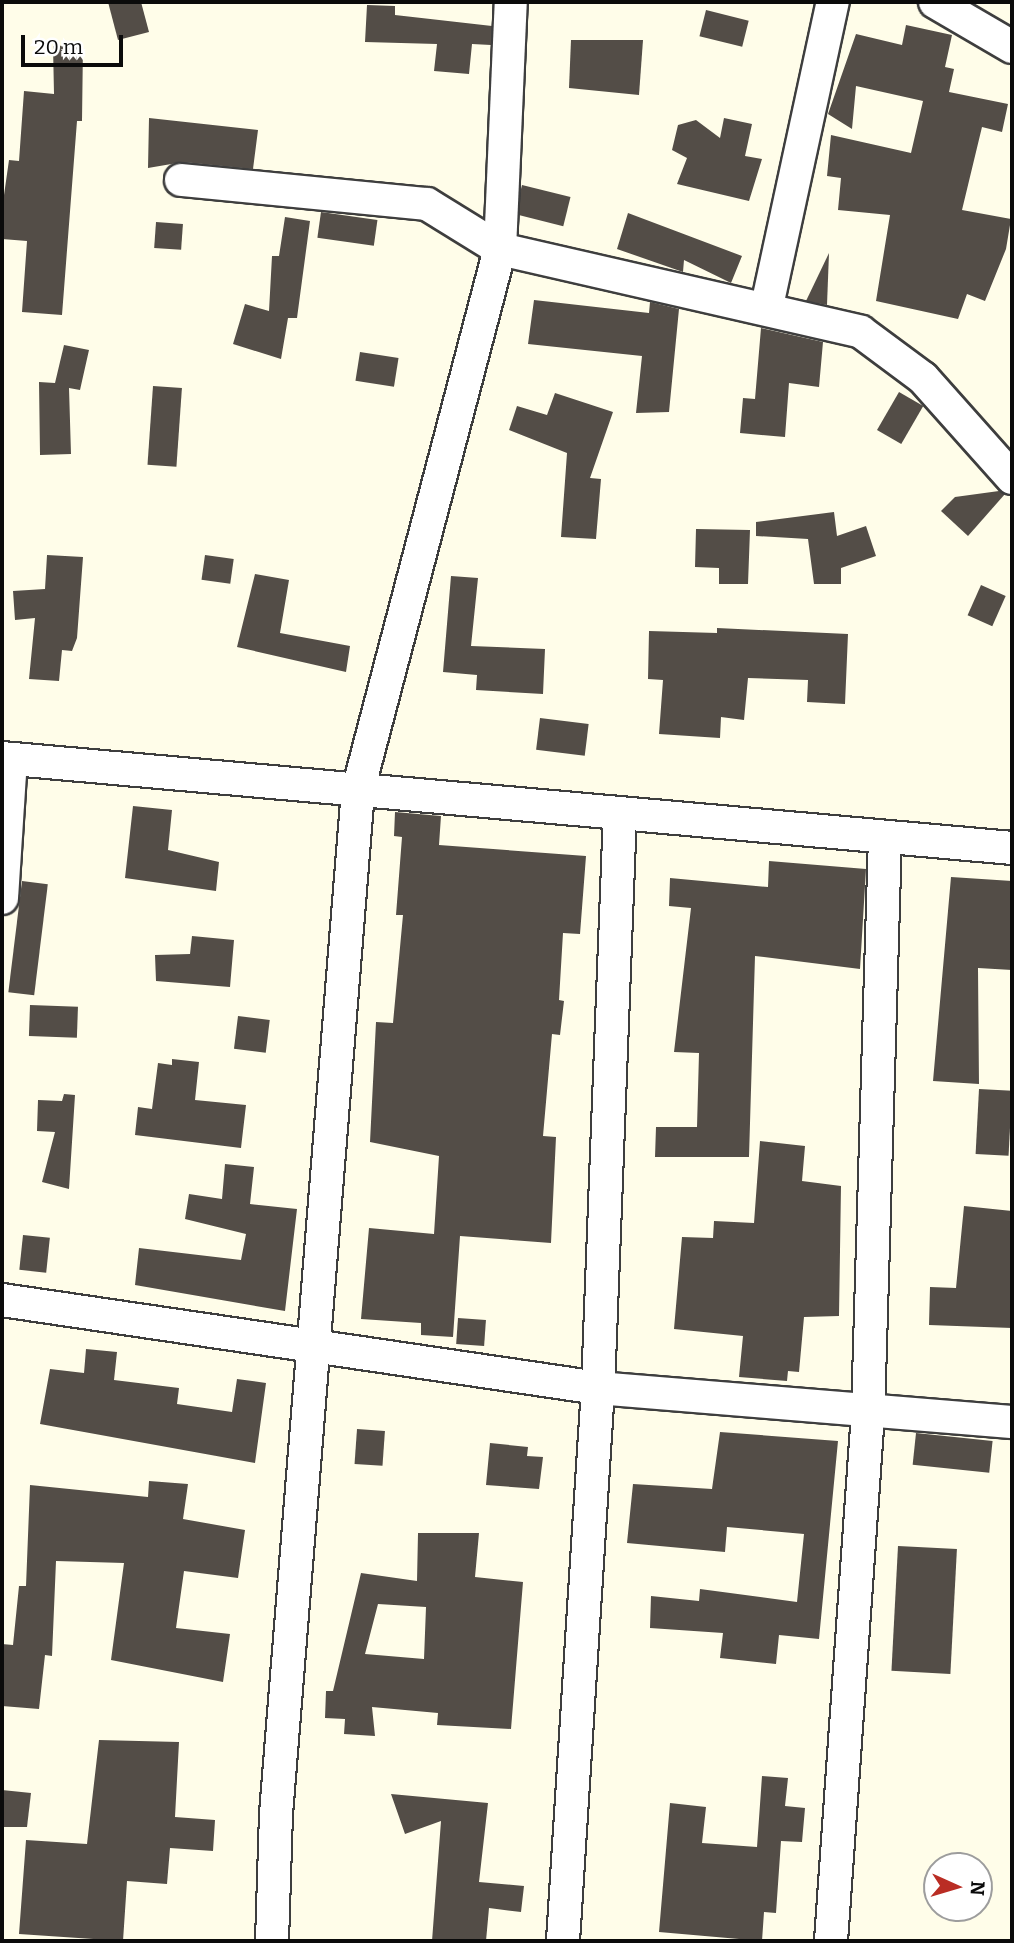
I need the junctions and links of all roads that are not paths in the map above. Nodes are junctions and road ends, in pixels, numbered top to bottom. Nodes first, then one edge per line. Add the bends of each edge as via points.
1 (511, 2) edge
2 (833, 2) edge
3 (935, 2) edge
4 (1012, 47) edge
5 (181, 180) dead end
6 (500, 249) junction
7 (768, 306) junction
8 (1012, 478) edge
9 (6, 758) edge
10 (358, 790) junction
11 (620, 813) junction
12 (886, 837) junction
13 (1012, 848) edge
14 (2, 898) edge
15 (2, 1300) edge
16 (315, 1347) junction
17 (598, 1388) junction
18 (868, 1413) junction
19 (1012, 1422) edge
20 (272, 1941) edge
21 (563, 1941) edge
22 (831, 1941) edge

1 - 6 street
2 - 7 street
3 - 4 street
5 - 6 street via 427,204
6 - 7 street
6 - 10 street
7 - 8 street via 861,332 923,378
9 - 10 street
9 - 14 street
10 - 11 street
10 - 16 street
11 - 12 street
11 - 17 street
12 - 13 street
12 - 18 street
15 - 16 street
16 - 17 street
16 - 20 street
17 - 18 street
17 - 21 street
18 - 19 street
18 - 22 street

